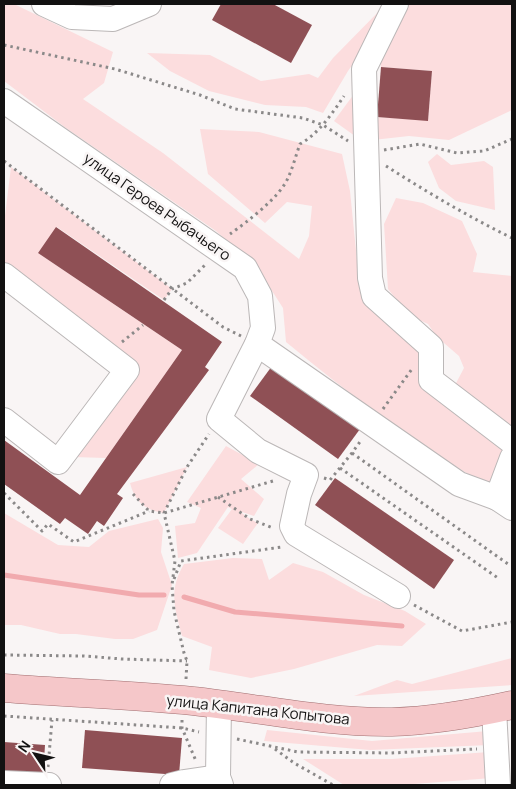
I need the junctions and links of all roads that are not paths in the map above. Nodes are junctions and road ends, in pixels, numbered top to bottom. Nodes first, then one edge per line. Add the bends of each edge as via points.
1 (44, 4) edge
2 (149, 4) edge
3 (396, 4) edge
4 (4, 101) edge
5 (4, 274) edge
6 (257, 344) junction
7 (4, 420) edge
8 (512, 442) edge
9 (512, 458) edge
10 (505, 503) edge
11 (398, 596) road end
12 (4, 688) edge
13 (219, 704) junction
14 (503, 707) edge
15 (214, 780) edge
16 (4, 782) edge
17 (512, 783) edge
18 (48, 785) edge
19 (172, 785) edge
20 (498, 785) edge

1 - 2 street via 72,17 113,19
3 - 8 street via 364,69 370,278 374,296 431,347 431,380
4 - 6 street, улица Героев Рыбачьего via 220,243 245,268 260,296 263,328
5 - 7 street via 127,370 58,462
6 - 10 street via 459,484
6 - 11 street, улица Героев Рыбачьего via 220,419 258,451 306,475 299,494 299,532
9 - 10 street
12 - 13 main road, улица Капитана Копытова
13 - 14 main road, улица Капитана Копытова via 363,721 412,720
13 - 15 street
14 - 20 street via 497,748
15 - 19 street
16 - 18 street
17 - 20 street

